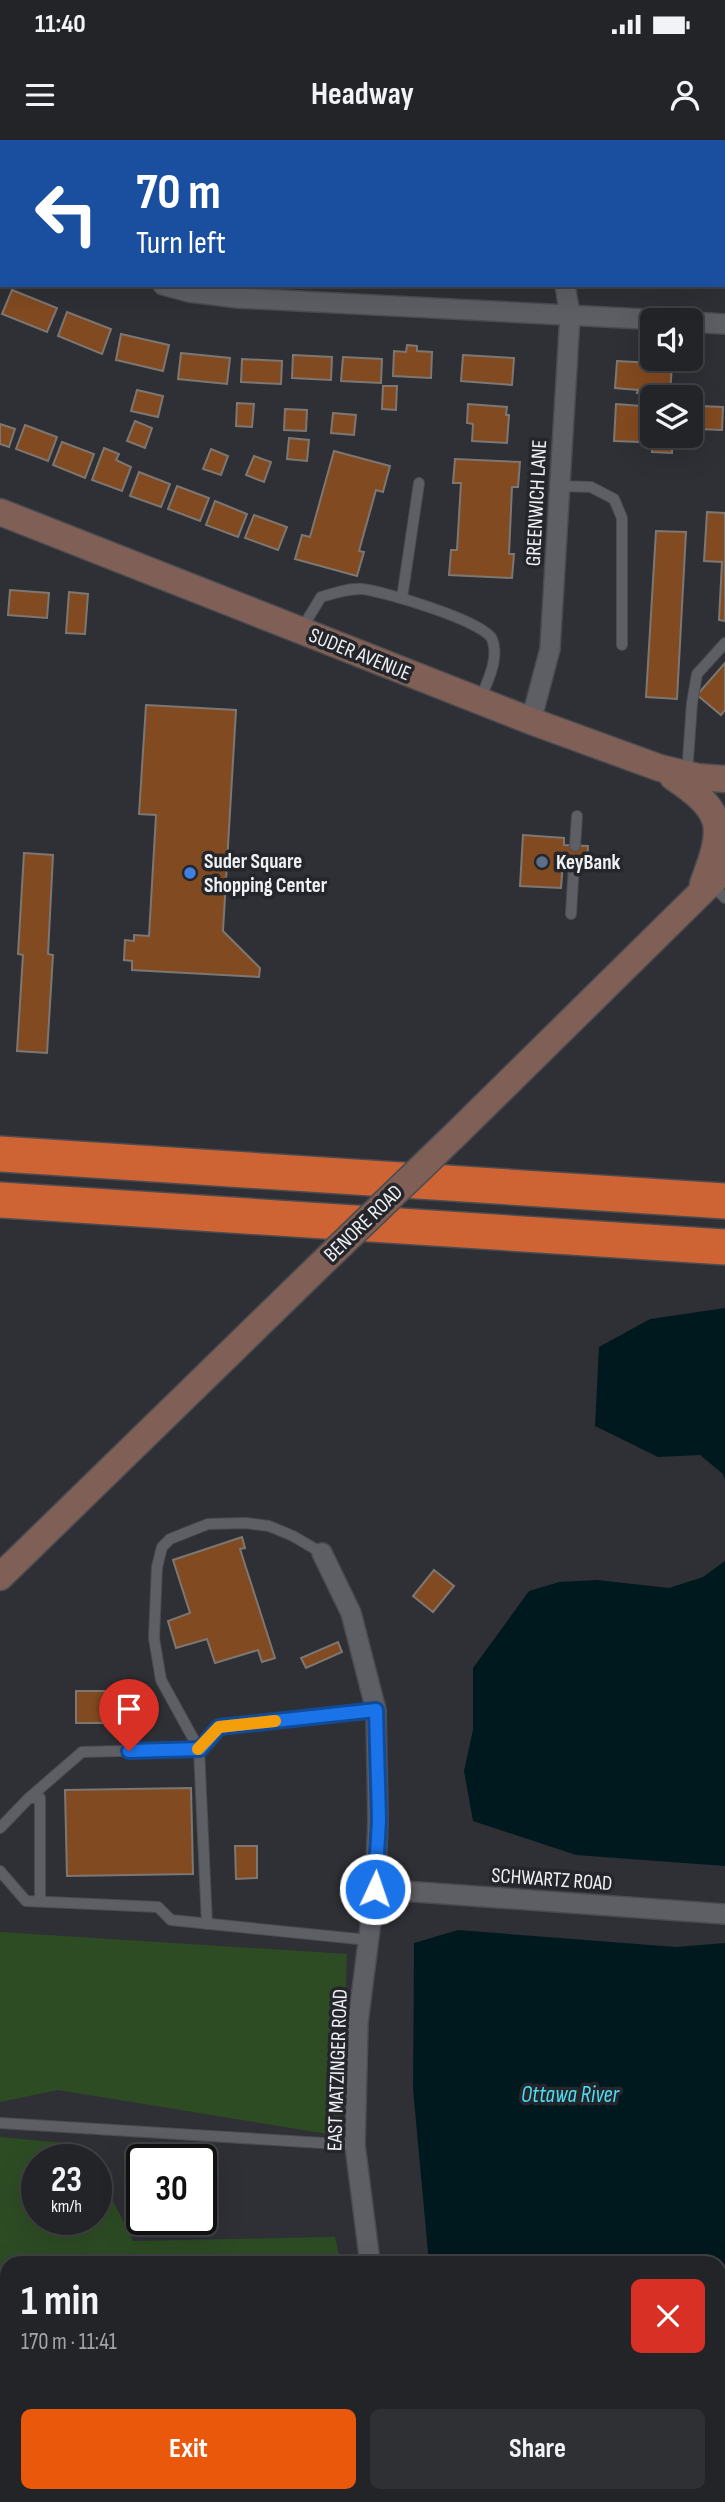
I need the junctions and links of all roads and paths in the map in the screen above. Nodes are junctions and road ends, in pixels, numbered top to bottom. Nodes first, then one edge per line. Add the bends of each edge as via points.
1 (170, 287) edge
2 (565, 287) edge
3 (570, 315) junction
4 (640, 319) edge
5 (703, 323) edge
6 (725, 324) edge
7 (419, 483) dead end
8 (560, 486) junction
9 (0, 512) edge
10 (402, 598) junction
11 (300, 630) junction
12 (725, 643) edge
13 (622, 645) dead end
14 (480, 701) junction
15 (531, 721) junction
16 (660, 768) junction
17 (687, 774) junction
18 (725, 779) edge
19 (577, 816) dead end
20 (575, 846) dead end
21 (574, 863) dead end
22 (717, 882) edge
23 (571, 914) dead end
24 (0, 1154) edge
25 (0, 1200) edge
26 (725, 1200) edge
27 (725, 1247) edge
28 (322, 1553) joint
29 (0, 1577) edge
30 (376, 1710) junction
31 (200, 1749) junction
32 (29, 1798) junction
33 (0, 1828) edge
34 (0, 1871) edge
35 (375, 1889) junction
36 (40, 1901) junction
37 (725, 1914) edge
38 (207, 1924) junction
39 (368, 1940) junction
40 (0, 2123) edge
41 (355, 2145) junction
42 (369, 2256) edge

1 - 3 street via 238,298
2 - 3 street, GREENWICH LANE
3 - 4 street
3 - 8 street, GREENWICH LANE
5 - 6 street
7 - 10 lane
8 - 13 lane via 591,487 614,499 622,518
8 - 15 street, GREENWICH LANE via 550,649
9 - 11 street, SUDER AVENUE
10 - 11 lane via 361,589 321,597
10 - 14 lane via 490,635 495,650
11 - 14 street, SUDER AVENUE
12 - 17 lane via 697,674
14 - 15 street, SUDER AVENUE
15 - 16 street, SUDER AVENUE
16 - 17 street, SUDER AVENUE
16 - 22 street, BENORE ROAD via 702,795 715,811 723,834
17 - 18 street, SUDER AVENUE
19 - 20 lane
21 - 23 lane
22 - 29 street, BENORE ROAD, bridge
24 - 26 highway
25 - 27 highway
28 - 30 street, EAST MATZINGER ROAD via 351,1613
28 - 31 lane via 269,1526 245,1523 208,1524 170,1539 162,1547 154,1638 161,1680
30 - 31 lane via 219,1727
30 - 35 street, EAST MATZINGER ROAD via 379,1820
31 - 32 lane via 82,1752
31 - 38 lane
32 - 33 lane
32 - 36 lane via 40,1798
34 - 36 lane via 26,1901
35 - 37 street, SCHWARTZ ROAD
35 - 39 street, EAST MATZINGER ROAD
36 - 38 lane via 158,1906 171,1920
38 - 39 lane
39 - 41 street, EAST MATZINGER ROAD via 358,2022
40 - 41 lane
41 - 42 street, EAST MATZINGER ROAD

